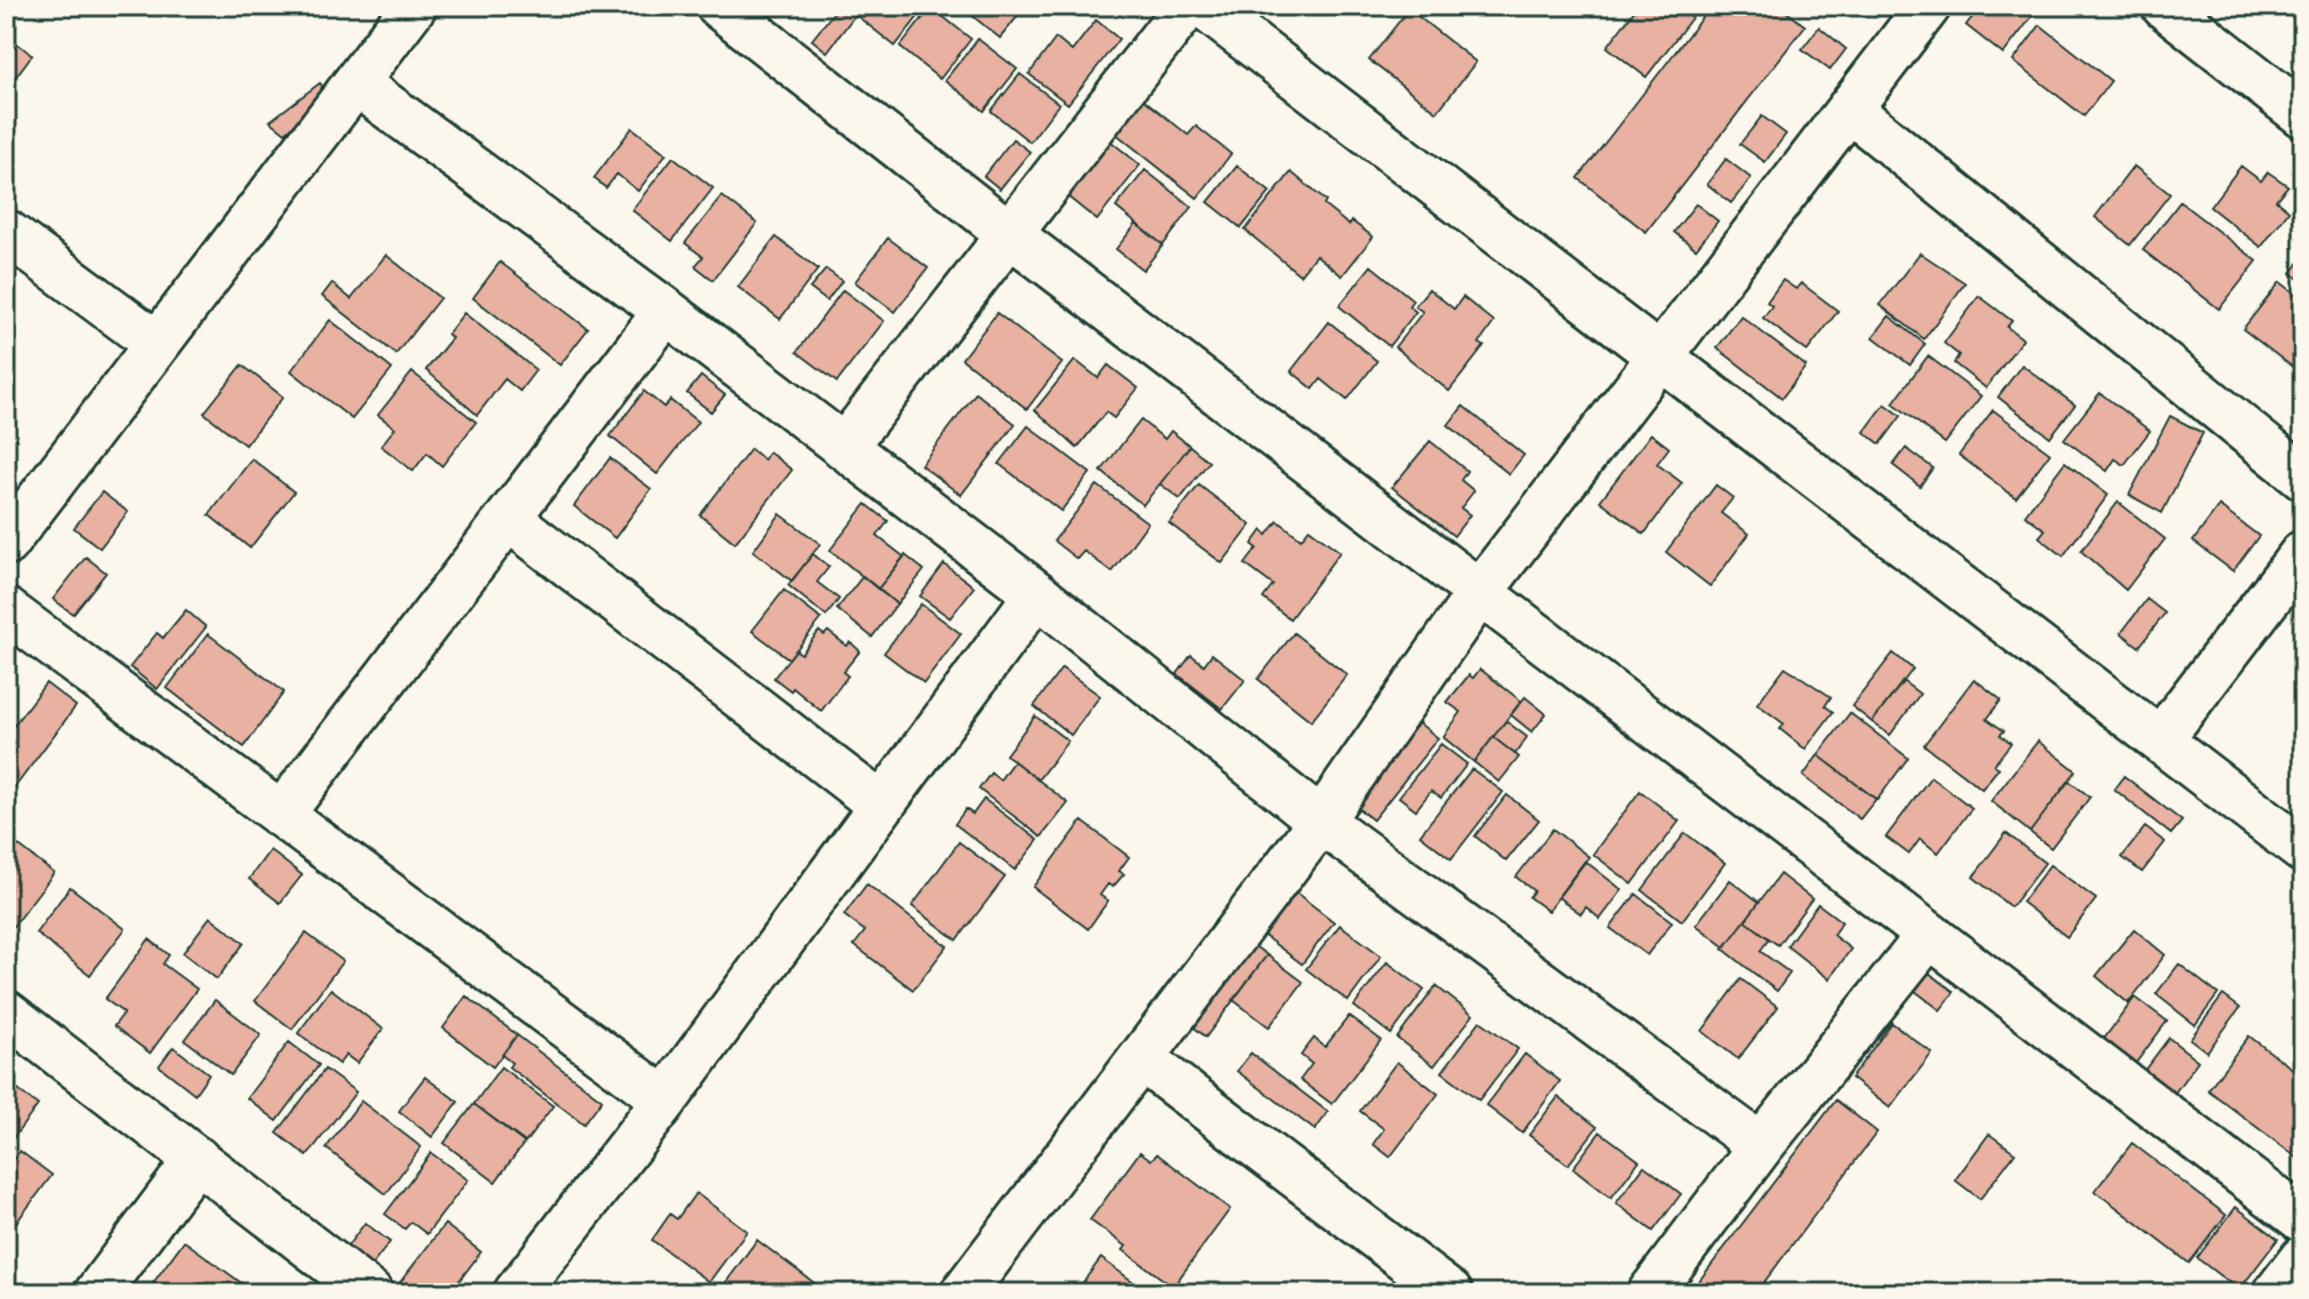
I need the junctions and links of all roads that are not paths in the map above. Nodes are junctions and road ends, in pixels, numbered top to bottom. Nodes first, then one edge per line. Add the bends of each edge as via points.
1 (414, 6) edge
2 (719, 6) edge
3 (1187, 6) edge
4 (1203, 6) edge
5 (1928, 6) edge
6 (2164, 6) edge
7 (356, 83) junction
8 (1849, 109) junction
9 (2303, 115) edge
10 (6, 232) edge
11 (1011, 235) junction
12 (666, 311) junction
13 (157, 344) junction
14 (1660, 356) junction
15 (844, 447) junction
16 (2303, 477) edge
17 (509, 519) junction
18 (6, 543) edge
19 (2303, 553) edge
20 (1480, 592) junction
21 (1037, 594) junction
22 (6, 610) edge
23 (2160, 740) junction
24 (881, 805) junction
25 (281, 815) junction
26 (1321, 821) junction
27 (2303, 850) edge
28 (1929, 935) junction
29 (6, 1013) edge
30 (1141, 1058) junction
31 (665, 1100) junction
32 (1761, 1146) junction
33 (197, 1159) junction
34 (2303, 1220) edge
35 (2303, 1258) edge
36 (97, 1293) edge
37 (370, 1293) edge
38 (516, 1293) edge
39 (963, 1293) edge
40 (1450, 1293) edge
41 (1650, 1293) edge
42 (2276, 1293) edge

1 - 7 street
2 - 11 street
3 - 11 street
4 - 14 street
5 - 8 street
6 - 9 street
7 - 12 street
7 - 13 street
8 - 14 street
8 - 16 street
10 - 13 street
11 - 15 street
11 - 20 street
12 - 15 street
12 - 17 street
13 - 18 street
14 - 20 street
14 - 23 street
15 - 21 street
17 - 24 street
17 - 25 street
19 - 23 street
20 - 26 street
20 - 28 street
21 - 24 street
21 - 26 street
22 - 25 street
23 - 27 street
24 - 31 street
25 - 31 street
26 - 30 street
26 - 32 street
28 - 32 street
28 - 34 street
29 - 33 street
30 - 39 street
30 - 40 street
31 - 38 street
32 - 41 street
33 - 36 street
33 - 37 street
35 - 42 street

